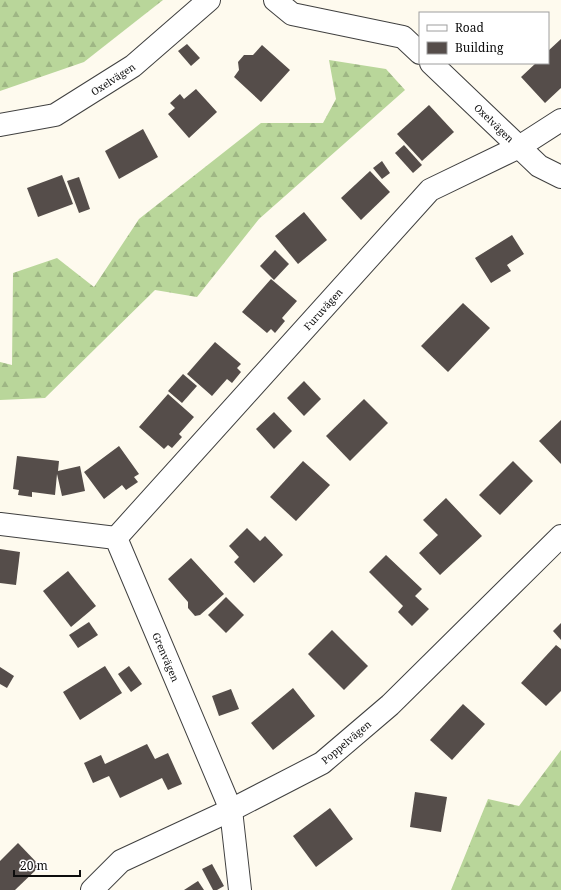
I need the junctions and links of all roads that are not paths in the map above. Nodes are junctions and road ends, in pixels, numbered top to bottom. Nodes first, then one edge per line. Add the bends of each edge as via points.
1 (209, 0) edge
2 (275, 0) edge
3 (419, 52) edge
4 (432, 64) edge
5 (561, 120) edge
6 (0, 125) edge
7 (519, 147) junction
8 (561, 177) edge
9 (0, 524) edge
10 (561, 536) edge
11 (116, 538) junction
12 (230, 810) junction
13 (92, 890) edge
14 (240, 890) edge

1 - 6 street, Oxelvägen via 133,66 55,115
2 - 3 street via 292,14 403,37
4 - 7 street, Oxelvägen
5 - 7 street, Furuvägen
7 - 8 street, Oxelvägen via 539,166
7 - 11 street, Furuvägen via 430,190
9 - 11 street
10 - 12 street, Poppelvägen via 390,705 322,763
11 - 12 street, Grenvägen
12 - 13 street, Poppelvägen via 121,861
12 - 14 street, Grenvägen

